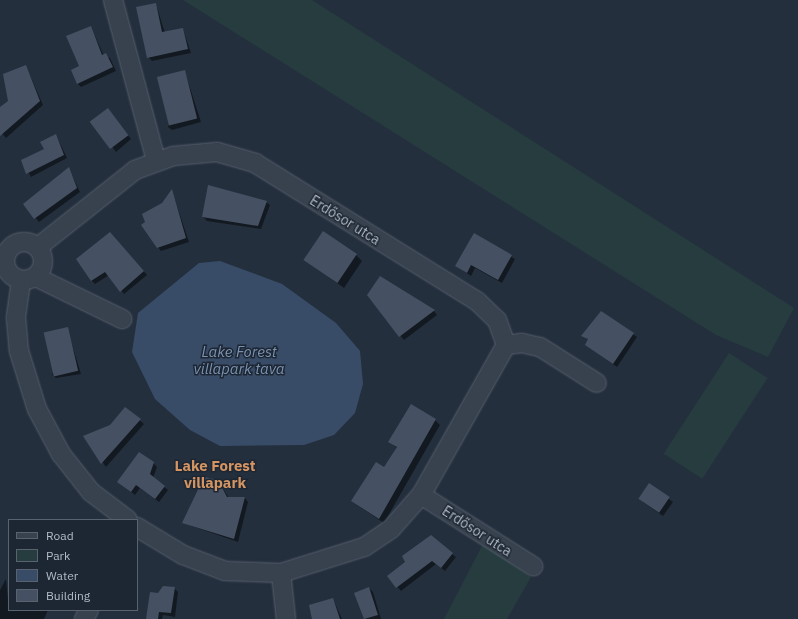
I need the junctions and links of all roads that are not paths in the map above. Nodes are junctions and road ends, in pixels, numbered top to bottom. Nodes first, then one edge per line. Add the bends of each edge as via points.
1 (113, 0) edge
2 (156, 161) junction
3 (38, 247) junction
4 (3, 253) edge
5 (28, 279) junction
6 (122, 319) dead end
7 (506, 345) junction
8 (597, 383) dead end
9 (422, 495) junction
10 (125, 519) edge
11 (138, 529) edge
12 (533, 566) dead end
13 (281, 573) junction
14 (286, 619) edge

1 - 2 street
2 - 3 street, Erdősor utca via 135,170 105,190
2 - 7 street, Erdősor utca via 217,152 255,163 477,301 497,320
3 - 4 street via 24,242
3 - 5 street via 43,266
4 - 5 street via 9,274
5 - 6 street
5 - 10 street via 16,318 19,351 37,409 61,454 91,492
7 - 8 street via 522,343 540,347
7 - 9 street
9 - 12 street, Erdősor utca
9 - 13 street via 391,528 364,547
11 - 13 street via 183,555 225,571
13 - 14 street

